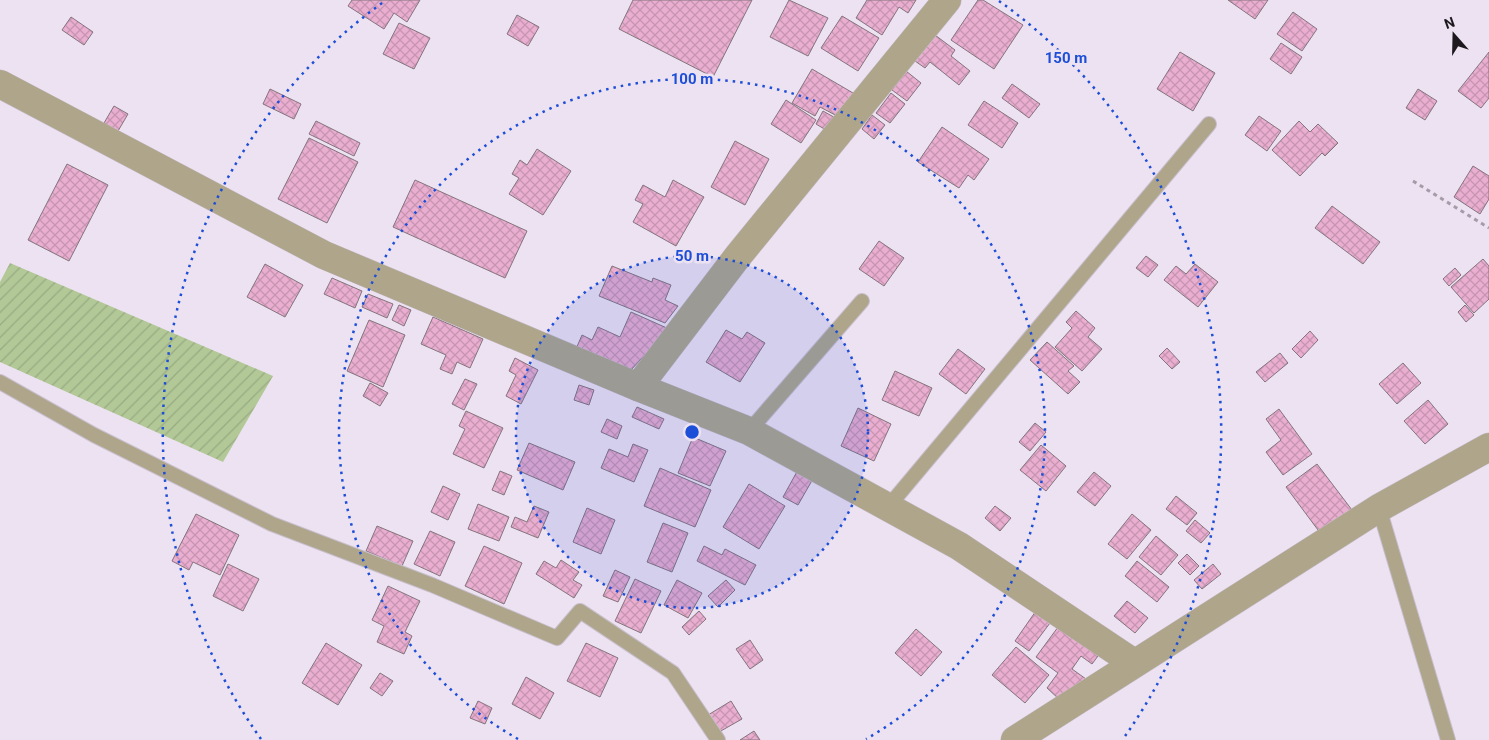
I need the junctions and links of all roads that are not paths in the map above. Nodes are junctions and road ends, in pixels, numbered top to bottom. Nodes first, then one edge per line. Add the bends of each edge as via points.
1 (947, 0) edge
2 (0, 84) edge
3 (1209, 124) dead end
4 (862, 301) dead end
5 (0, 382) edge
6 (638, 387) junction
7 (749, 431) junction
8 (1489, 447) edge
9 (888, 507) junction
10 (1380, 508) junction
11 (1134, 663) junction
12 (718, 740) edge
13 (1015, 740) edge
14 (1448, 740) edge

1 - 6 street via 738,256
2 - 6 street via 324,254
3 - 9 lane
4 - 7 lane
5 - 12 lane via 94,435 272,524 432,585 557,638 580,611 673,673
6 - 7 street
7 - 9 street
8 - 10 street
9 - 11 street via 959,546
10 - 11 street
10 - 14 lane
11 - 13 street

